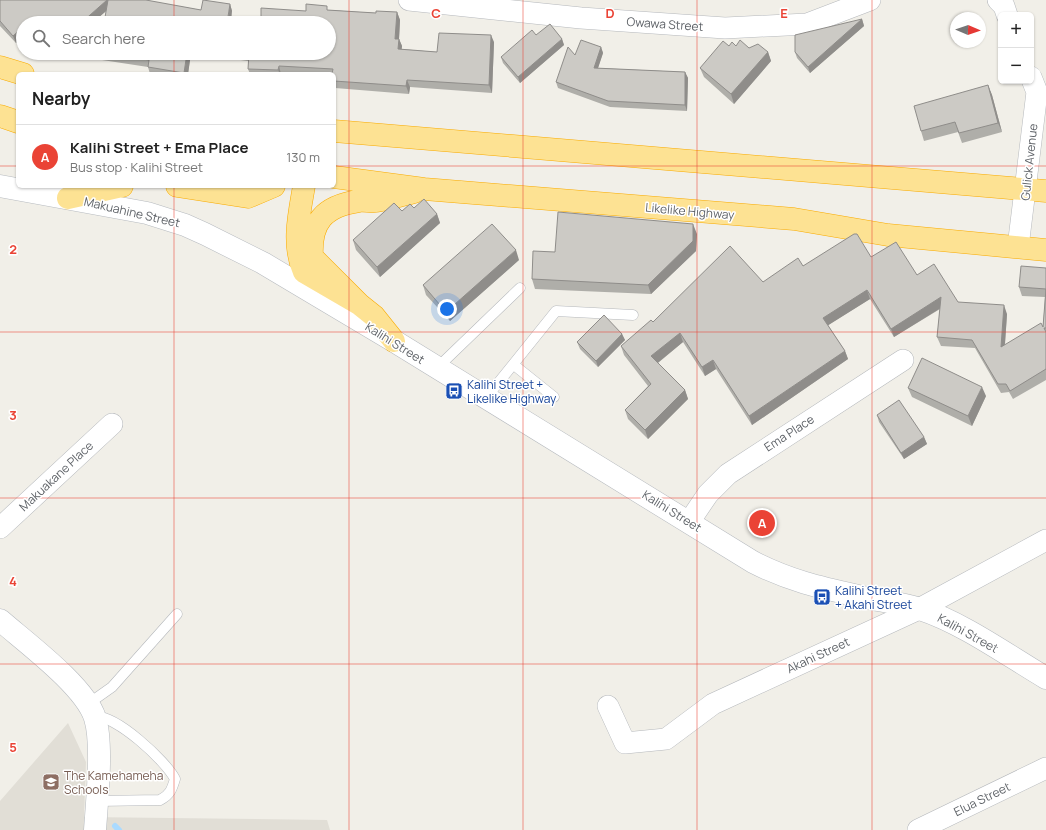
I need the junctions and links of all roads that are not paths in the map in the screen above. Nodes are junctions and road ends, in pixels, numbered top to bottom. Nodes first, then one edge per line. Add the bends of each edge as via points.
1 (409, 0) edge
2 (870, 0) edge
3 (998, 0) edge
4 (579, 9) edge
5 (1006, 12) edge
6 (0, 67) edge
7 (16, 72) edge
8 (1038, 86) edge
9 (0, 116) edge
10 (16, 121) edge
11 (336, 131) edge
12 (336, 176) edge
13 (0, 186) edge
14 (113, 188) edge
15 (190, 188) edge
16 (269, 188) edge
17 (304, 188) edge
18 (424, 189) junction
19 (1036, 190) edge
20 (68, 198) junction
21 (1018, 247) junction
22 (1046, 250) edge
23 (520, 288) dead end
24 (318, 296) joint
25 (359, 304) junction
26 (633, 316) dead end
27 (394, 341) junction
28 (903, 360) dead end
29 (514, 365) junction
30 (437, 368) junction
31 (554, 397) dead end
32 (486, 398) junction
33 (112, 424) dead end
34 (689, 522) junction
35 (0, 528) edge
36 (1046, 540) edge
37 (919, 609) junction
38 (177, 614) dead end
39 (0, 620) edge
40 (1046, 678) edge
41 (608, 706) dead end
42 (91, 710) junction
43 (1046, 768) edge
44 (97, 801) junction
45 (95, 830) edge
46 (918, 830) edge

1 - 4 street, Owawa Street
2 - 4 street, Owawa Street via 807,24 725,28
3 - 5 street
6 - 7 highway
8 - 19 street, Gulick Avenue
9 - 10 highway
11 - 19 highway
12 - 18 highway, Likelike Highway
13 - 20 street, Makuahine Street
14 - 20 highway
15 - 16 highway via 248,197
17 - 25 highway via 297,251 304,272
18 - 21 highway, Likelike Highway via 794,220 888,235
18 - 25 highway via 376,201 346,203 326,213 314,229 311,240 312,257
19 - 21 street, Gulick Avenue
20 - 24 street, Makuahine Street via 147,213 185,225 264,263
21 - 22 highway, Likelike Highway
23 - 30 lane
24 - 27 street, Kalihi Street
25 - 27 highway via 374,316
26 - 29 lane via 556,311
27 - 30 street, Kalihi Street
28 - 34 street, Ema Place via 728,474 708,494
29 - 31 lane
29 - 32 lane
30 - 32 street, Kalihi Street
32 - 34 street, Kalihi Street
33 - 35 street, Makuakane Place
34 - 37 street, Kalihi Street via 753,562 789,579
36 - 37 street, Akahi Street
37 - 40 street, Kalihi Street via 958,625
37 - 41 street, Akahi Street via 713,704 666,739 625,743
38 - 42 lane
39 - 42 street via 71,683
42 - 44 street via 98,737
42 - 44 lane via 144,745 170,770 175,779 167,797 160,800
43 - 46 street, Elua Street
44 - 45 street

